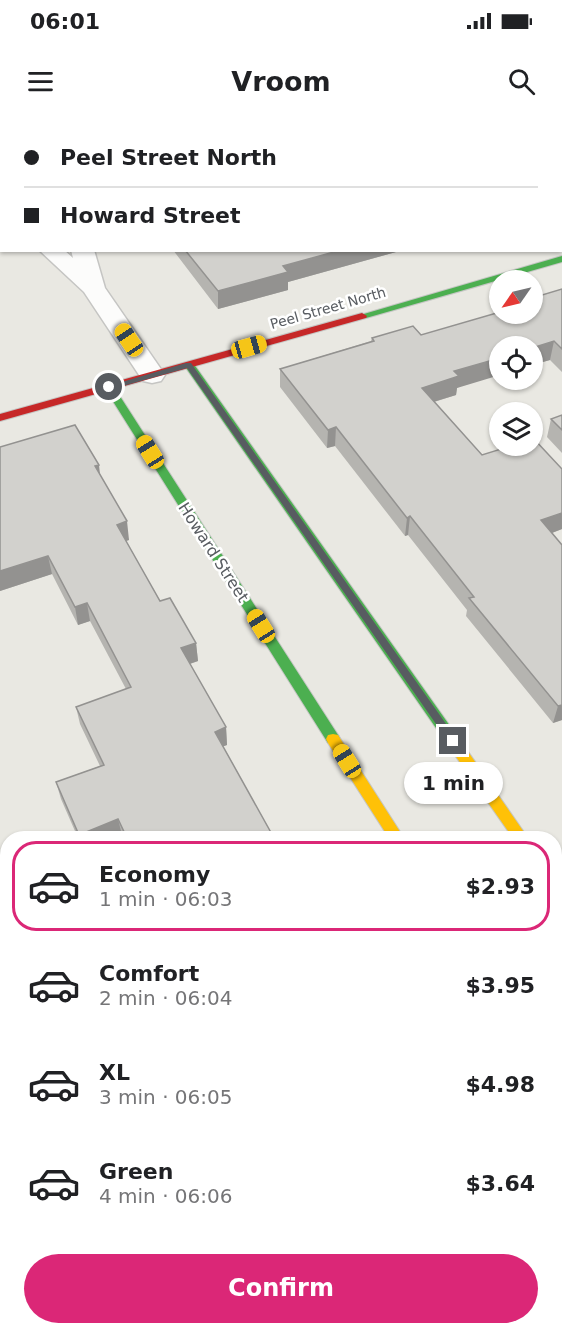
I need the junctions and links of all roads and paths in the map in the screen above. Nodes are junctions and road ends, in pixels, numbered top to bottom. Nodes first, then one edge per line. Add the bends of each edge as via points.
1 (52, 252) edge
2 (83, 252) edge
3 (562, 259) edge
4 (93, 288) junction
5 (189, 365) junction
6 (152, 375) junction
7 (109, 387) junction
8 (0, 418) edge
9 (393, 831) edge
10 (516, 831) edge

1 - 4 street
2 - 4 street
3 - 5 street, Peel Street North
4 - 6 street
5 - 6 street, Peel Street North
5 - 10 street
6 - 7 street, Peel Street North
7 - 8 street, Peel Street North
7 - 9 street, Howard Street

